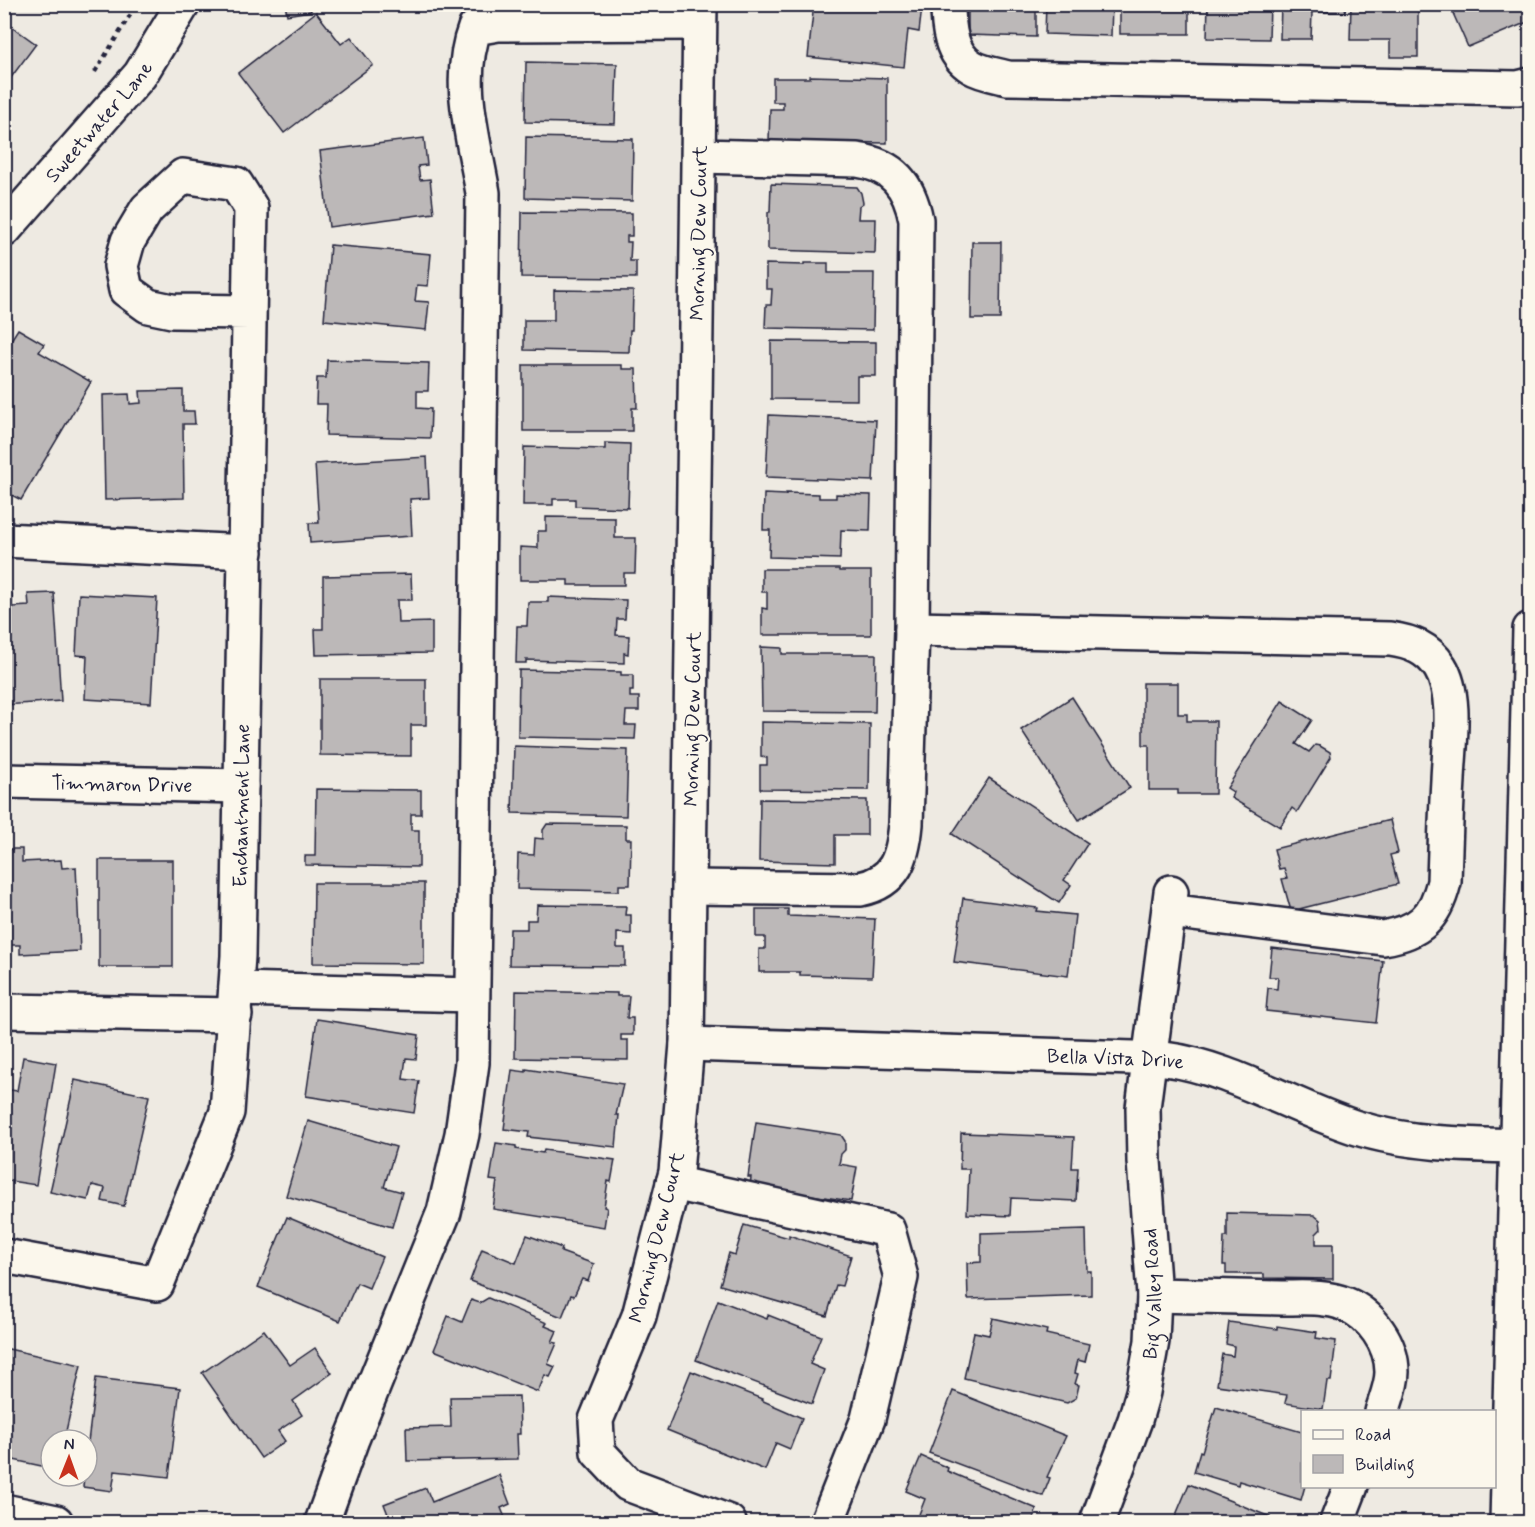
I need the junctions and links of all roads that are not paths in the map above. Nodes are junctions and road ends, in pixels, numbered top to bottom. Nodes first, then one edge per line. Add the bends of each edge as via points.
1 (183, 4) edge
2 (948, 4) edge
3 (699, 14) edge
4 (1530, 86) edge
5 (699, 156) junction
6 (4, 230) edge
7 (249, 312) junction
8 (4, 540) edge
9 (246, 552) junction
10 (912, 629) junction
11 (1530, 629) edge
12 (4, 781) edge
13 (241, 786) junction
14 (690, 887) junction
15 (472, 995) junction
16 (236, 1002) junction
17 (4, 1011) edge
18 (687, 1044) junction
19 (1150, 1057) junction
20 (1524, 1146) edge
21 (673, 1183) junction
22 (4, 1256) edge
23 (1154, 1295) junction
24 (1383, 1410) edge
25 (1350, 1488) edge
26 (4, 1511) edge
27 (56, 1522) edge
28 (322, 1522) edge
29 (729, 1522) edge
30 (827, 1522) edge
31 (1097, 1522) edge
32 (1337, 1522) edge
33 (1507, 1522) edge

1 - 6 street, Sweetwater Lane via 140,75
2 - 4 street via 948,28 957,51 972,67 1008,78
3 - 5 street, Morning Dew Court
3 - 15 street via 498,24 475,28 468,47 465,82 483,193
5 - 10 street via 874,162 899,180 910,197 916,220
5 - 14 street, Morning Dew Court
7 - 7 street, Enchantment Lane via 251,208 236,184 183,176 147,209 128,242 121,266 126,290 148,306 172,311
7 - 9 street, Enchantment Lane
8 - 9 street
9 - 13 street, Enchantment Lane
10 - 14 street via 906,824 894,870 884,880 860,889
10 - 19 street, Big Valley Road via 1390,639 1417,645 1440,666 1450,713 1444,882 1440,899 1425,921 1401,935 1383,938 1170,902
11 - 20 street
12 - 13 street, Timmaron Drive
13 - 16 street, Enchantment Lane
14 - 18 street, Morning Dew Court
15 - 16 street
15 - 28 street via 472,1063 462,1134 444,1212
16 - 17 street
16 - 22 street, Enchantment Lane via 227,1112 157,1284
18 - 19 street, Bella Vista Drive
18 - 21 street, Morning Dew Court
19 - 20 street, Bella Vista Drive via 1207,1068 1375,1133
19 - 23 street, Big Valley Road via 1143,1134
20 - 33 street
21 - 29 street, Morning Dew Court via 639,1316 597,1420 598,1452 628,1484
21 - 30 street via 888,1230 901,1277 868,1419
23 - 24 street via 1328,1299 1344,1303 1370,1321 1387,1347 1392,1372
23 - 31 street, Big Valley Road via 1152,1341 1143,1392
25 - 32 street
26 - 27 street

